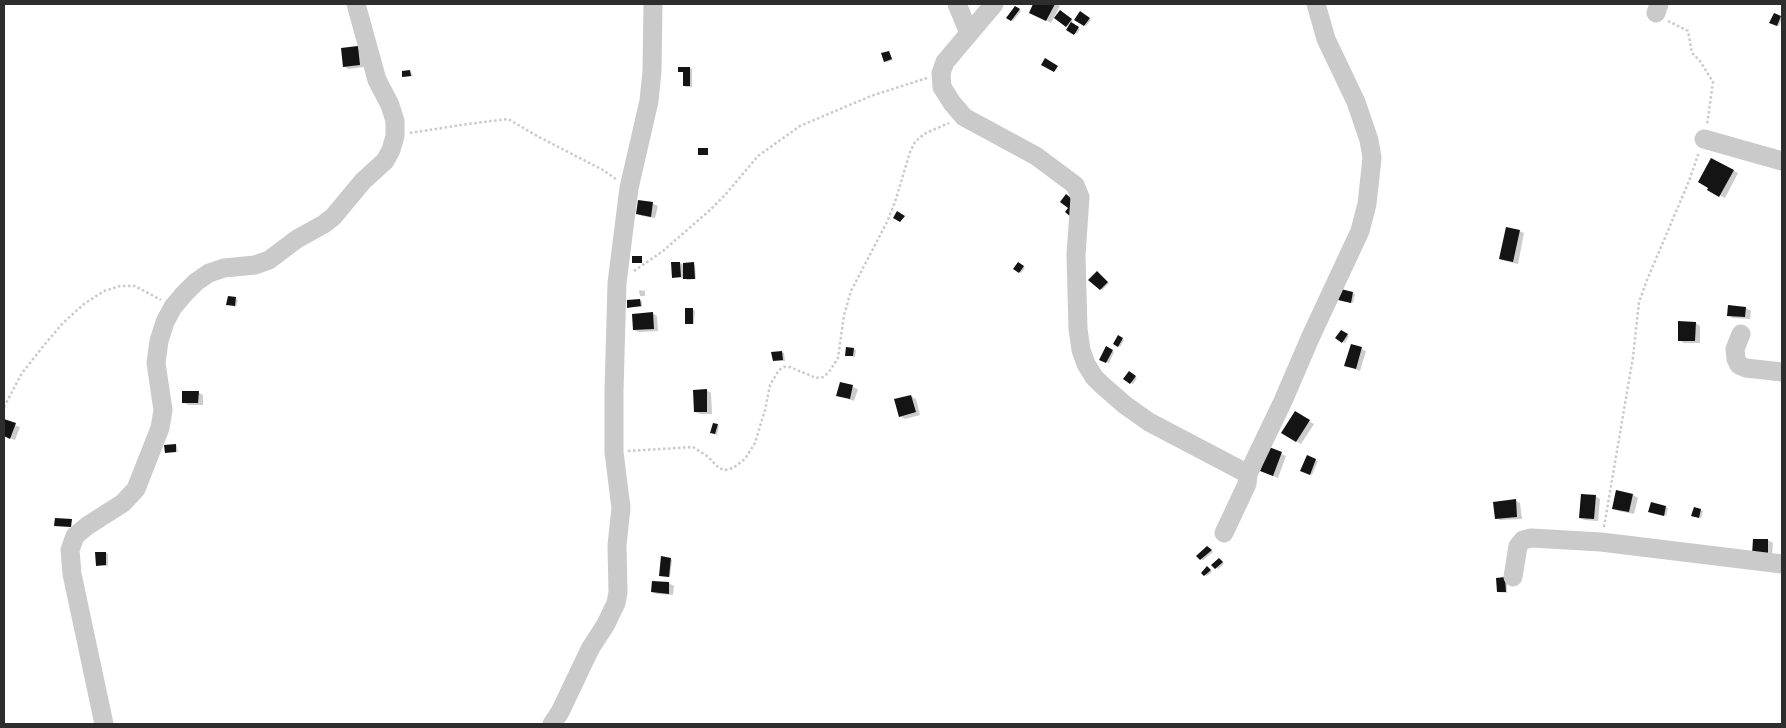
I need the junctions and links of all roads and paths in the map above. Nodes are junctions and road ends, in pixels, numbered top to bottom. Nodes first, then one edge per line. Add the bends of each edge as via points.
1 (356, 4) edge
2 (653, 4) edge
3 (957, 4) edge
4 (994, 4) edge
5 (1316, 4) edge
6 (1657, 8) edge
7 (969, 33) junction
8 (940, 73) junction
9 (964, 117) junction
10 (395, 136) junction
11 (1704, 139) junction
12 (1782, 161) edge
13 (629, 188) junction
14 (617, 283) junction
15 (173, 307) junction
16 (1740, 334) dead end
17 (1782, 372) edge
18 (4, 407) edge
19 (614, 452) junction
20 (1248, 474) junction
21 (1224, 533) dead end
22 (1601, 542) junction
23 (1782, 564) edge
24 (1513, 577) dead end
25 (104, 724) edge
26 (552, 724) edge

1 - 10 street via 377,80 395,120
2 - 13 street via 649,101
3 - 7 street
4 - 7 street
5 - 20 street via 1326,39 1370,140 1372,158 1367,204 1360,231
6 - 11 path via 1688,31 1692,53 1714,82
7 - 8 street
8 - 9 street via 942,87
8 - 14 path via 871,96 800,126 758,156 689,230
9 - 19 path via 938,127 915,142 887,222 851,290 838,358 823,377 816,378 790,367 779,370 770,385 755,443 745,459 725,470 693,447
9 - 20 street via 1036,156 1075,185 1080,197 1076,255 1078,329 1081,350 1094,377 1149,422
10 - 13 path via 508,119 603,170
10 - 15 street via 385,161 324,224 269,260 209,273
11 - 12 street
11 - 22 path via 1639,302 1633,357
13 - 14 street
14 - 19 street
15 - 18 path via 135,286 104,291 62,323 22,373
15 - 25 street via 159,341 156,363 163,410 160,428 136,489 123,503 75,536 70,550 74,584
16 - 17 street via 1735,349 1739,364 1746,368
19 - 26 street via 621,508 616,603
20 - 21 street via 1247,484
22 - 23 street
22 - 24 street via 1523,540 1518,546

